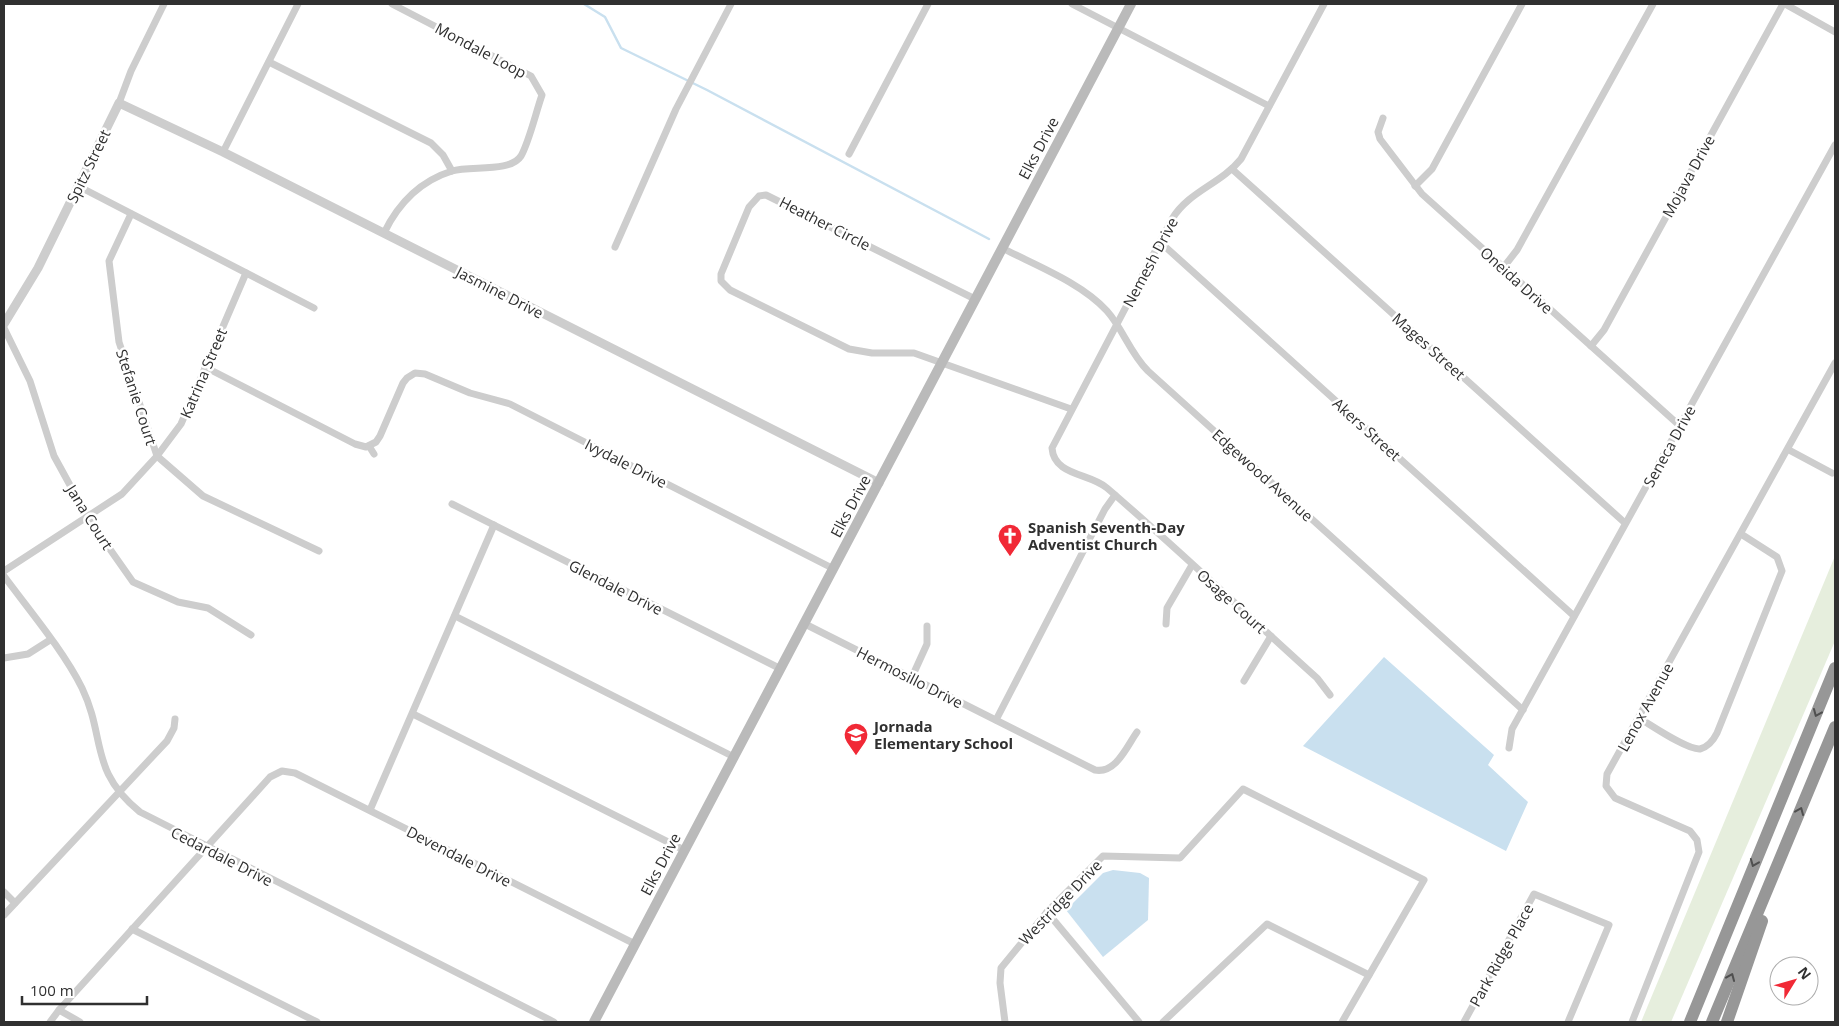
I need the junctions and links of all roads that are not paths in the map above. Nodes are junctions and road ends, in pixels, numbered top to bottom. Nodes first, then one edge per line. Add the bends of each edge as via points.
1 (164, 4) edge
2 (298, 4) edge
3 (392, 4) edge
4 (731, 4) edge
5 (928, 4) edge
6 (1072, 4) edge
7 (1131, 4) edge
8 (1324, 4) edge
9 (1522, 4) edge
10 (1653, 4) edge
11 (1784, 4) edge
12 (1118, 28) junction
13 (1835, 32) edge
14 (269, 62) junction
15 (119, 103) junction
16 (1269, 106) junction
17 (1383, 118) dead end
18 (1835, 145) edge
19 (223, 152) junction
20 (849, 154) dead end
21 (1232, 168) junction
22 (452, 171) junction
23 (78, 186) junction
24 (1415, 186) junction
25 (131, 214) junction
26 (384, 233) junction
27 (1160, 242) junction
28 (615, 247) dead end
29 (1002, 248) junction
30 (1503, 268) junction
31 (246, 273) junction
32 (975, 299) junction
33 (314, 308) dead end
34 (4, 324) edge
35 (1116, 324) junction
36 (4, 328) edge
37 (1591, 346) junction
38 (942, 363) junction
39 (1835, 363) edge
40 (205, 367) junction
41 (1072, 409) junction
42 (1680, 426) junction
43 (369, 446) junction
44 (1789, 450) junction
45 (374, 454) dead end
46 (157, 456) junction
47 (1832, 474) dead end
48 (879, 483) junction
49 (1115, 495) junction
50 (452, 504) dead end
51 (88, 518) junction
52 (1625, 523) junction
53 (494, 525) junction
54 (1741, 534) junction
55 (319, 551) dead end
56 (1192, 565) junction
57 (834, 568) junction
58 (4, 571) edge
59 (4, 576) edge
60 (455, 616) junction
61 (1574, 616) junction
62 (805, 624) junction
63 (1166, 624) dead end
64 (927, 626) dead end
65 (251, 635) dead end
66 (1271, 636) junction
67 (50, 640) junction
68 (4, 658) edge
69 (1835, 668) edge
70 (781, 669) junction
71 (912, 677) junction
72 (1244, 681) dead end
73 (1330, 695) dead end
74 (1523, 710) junction
75 (413, 714) junction
76 (1639, 718) junction
77 (175, 719) dead end
78 (996, 720) junction
79 (1835, 727) edge
80 (1137, 732) dead end
81 (1509, 748) dead end
82 (734, 757) junction
83 (119, 793) junction
84 (370, 810) junction
85 (206, 847) junction
86 (684, 850) junction
87 (1780, 860) junction
88 (4, 892) edge
89 (15, 903) junction
90 (1047, 912) junction
91 (4, 915) edge
92 (132, 929) junction
93 (635, 944) junction
94 (1369, 975) junction
95 (58, 1010) junction
96 (50, 1022) edge
97 (80, 1022) edge
98 (317, 1022) edge
99 (554, 1022) edge
100 (594, 1022) edge
101 (1005, 1022) edge
102 (1139, 1022) edge
103 (1163, 1022) edge
104 (1342, 1022) edge
105 (1464, 1022) edge
106 (1568, 1022) edge
107 (1632, 1022) edge
108 (1689, 1022) edge
109 (1712, 1022) edge
110 (1727, 1022) edge

1 - 15 street, Spitz Street
2 - 14 street
3 - 22 street, Mondale Loop via 531,76 542,95 520,158 506,167 470,167
4 - 28 street via 682,97
5 - 20 street
6 - 12 street
7 - 12 main road, Elks Drive
8 - 16 street, Nemesh Drive
9 - 24 street via 1432,169
10 - 30 street via 1517,250
11 - 13 street
11 - 37 street, Mojava Drive via 1604,330
12 - 16 street
12 - 29 main road, Elks Drive
14 - 19 street
14 - 22 street via 431,143
15 - 19 street, Jasmine Drive
15 - 23 street, Spitz Street
16 - 21 street, Nemesh Drive via 1248,148
17 - 24 street, Oneida Drive via 1378,132 1380,139
18 - 42 street, Seneca Drive
19 - 26 street, Jasmine Drive
21 - 27 street, Nemesh Drive via 1181,206
21 - 52 street, Mages Street
22 - 26 street, Mondale Loop via 415,191 395,210
23 - 25 street
23 - 34 street, Spitz Street via 38,268
24 - 30 street, Oneida Drive
25 - 31 street
25 - 46 street, Stefanie Court via 109,261 120,342
26 - 48 street, Jasmine Drive
27 - 35 street, Nemesh Drive
27 - 61 street, Akers Street
29 - 32 main road, Elks Drive
29 - 35 street, Edgewood Avenue via 1085,292 1100,303
30 - 37 street, Oneida Drive
31 - 33 street
31 - 40 street, Katrina Street
32 - 38 main road, Elks Drive
32 - 38 street, Heather Circle via 770,196 759,196 749,207 721,274 721,281 726,287 849,349 872,353 908,352
35 - 41 street, Nemesh Drive
35 - 74 street, Edgewood Avenue via 1132,353 1148,371
36 - 51 street, Jana Court via 30,381 54,456
37 - 42 street, Oneida Drive
38 - 41 street, Heather Circle
38 - 48 main road, Elks Drive
39 - 44 street, Lenox Avenue
40 - 43 street via 359,446
40 - 46 street, Katrina Street via 181,424
41 - 49 street, Osage Court via 1053,444 1054,457 1064,469 1096,480
42 - 52 street, Seneca Drive
43 - 45 street
43 - 57 street, Ivydale Drive via 380,436 411,370 470,393 510,404
44 - 47 street
44 - 54 street, Lenox Avenue
46 - 51 street, Katrina Street via 122,494
46 - 55 street, Stefanie Court via 203,496
48 - 57 main road, Elks Drive
49 - 56 street, Osage Court
49 - 78 street via 1104,509
50 - 53 street, Glendale Drive
51 - 58 street, Katrina Street
51 - 65 street, Jana Court via 133,582 178,602 208,608
52 - 61 street, Seneca Drive
53 - 60 street
53 - 70 street, Glendale Drive
54 - 76 street, Lenox Avenue
54 - 76 street via 1776,557 1782,571 1717,733 1708,746 1698,749
56 - 63 street via 1167,608
56 - 66 street, Osage Court
57 - 62 main road, Elks Drive
59 - 67 street, Cedardale Drive
60 - 75 street
60 - 82 street
61 - 74 street, Seneca Drive
62 - 70 main road, Elks Drive
62 - 71 street, Hermosillo Drive
64 - 71 street via 928,644
66 - 72 street
66 - 73 street, Osage Court via 1317,678
67 - 68 street via 28,654
67 - 83 street, Cedardale Drive via 82,688 103,765
69 -> 108 highway
70 - 82 main road, Elks Drive
71 - 78 street, Hermosillo Drive
74 - 81 street, Seneca Drive via 1510,734
75 - 84 street
75 - 86 street
76 - 107 street, Lenox Avenue via 1607,774 1606,786 1615,798 1690,831 1697,840 1699,852
77 - 83 street via 167,741
78 - 80 street, Hermosillo Drive via 1100,771 1115,764
87 -> 79 highway
82 - 86 main road, Elks Drive
83 - 85 street, Cedardale Drive via 146,817
83 - 89 street
84 - 85 street, Devendale Drive via 295,773 282,771 270,777
84 - 93 street, Devendale Drive
85 - 92 street
85 - 99 street, Cedardale Drive
86 - 93 main road, Elks Drive
109 -> 87 highway
87 - 110 highway via 1758,936
88 - 89 street
89 - 91 street
90 - 94 street, Westridge Drive via 1103,856 1180,858 1244,789 1424,880
90 - 101 street, Westridge Drive via 1001,968
90 - 102 street
92 - 95 street
92 - 98 street
93 - 100 main road, Elks Drive
94 - 103 street via 1267,924
94 - 104 street
95 - 96 street
95 - 97 street
105 - 106 street, Park Ridge Place via 1534,894 1609,925

